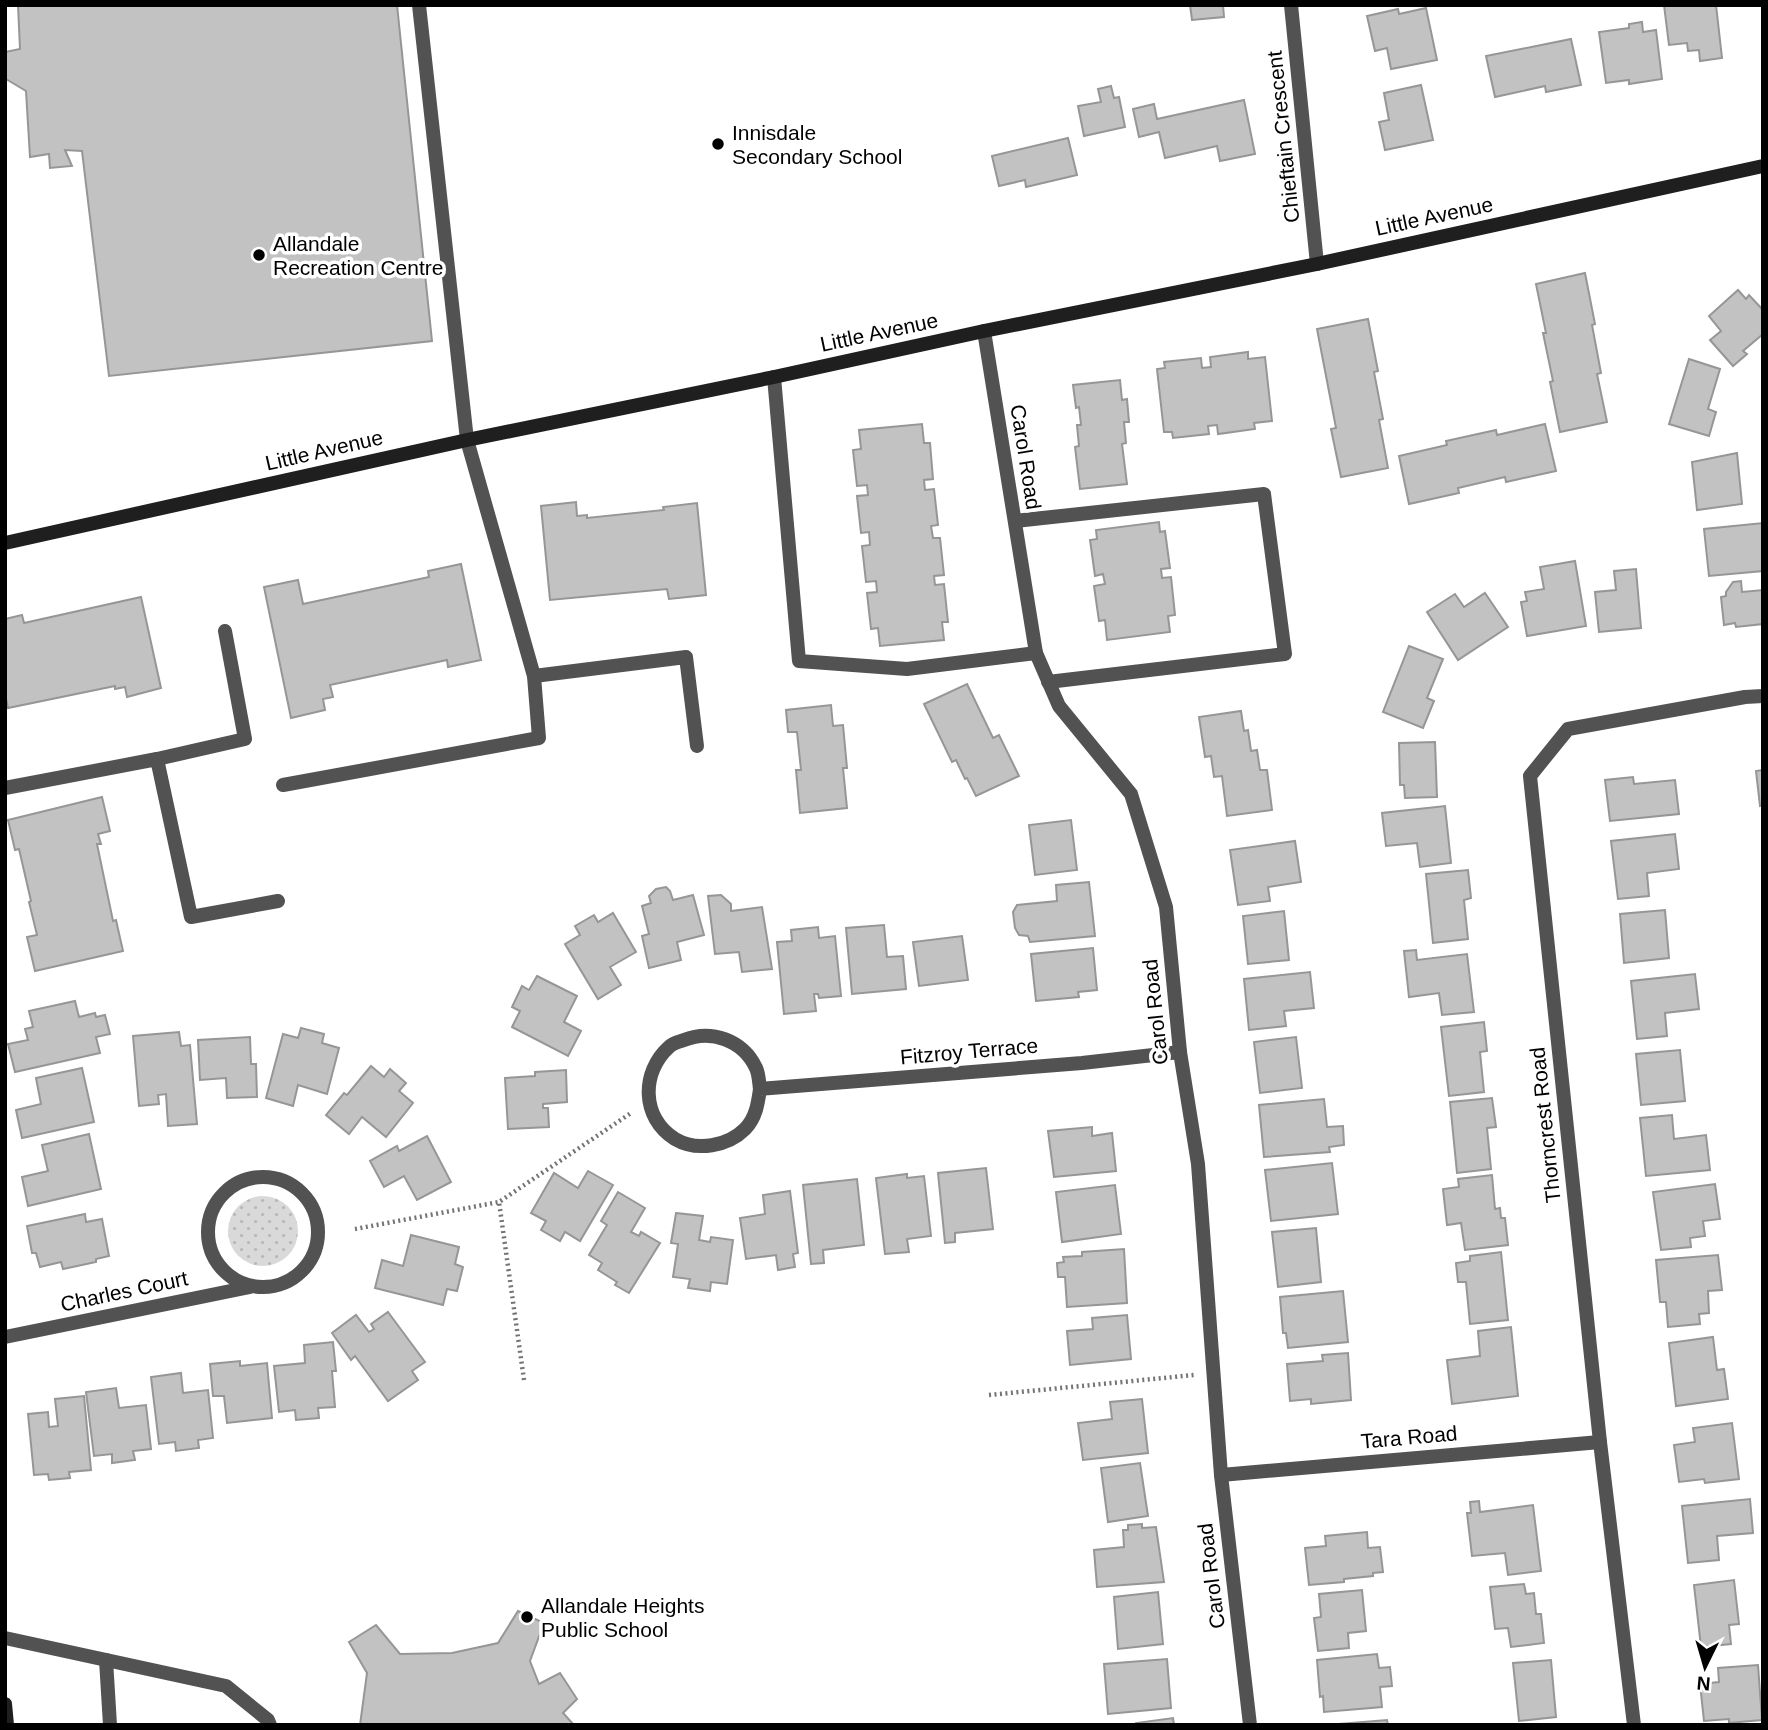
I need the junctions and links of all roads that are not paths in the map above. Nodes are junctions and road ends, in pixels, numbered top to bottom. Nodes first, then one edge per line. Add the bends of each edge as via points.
1 (419, 5) edge
2 (1291, 5) edge
3 (1763, 166) edge
4 (1317, 264) junction
5 (984, 331) junction
6 (774, 377) junction
7 (467, 440) junction
8 (1014, 521) junction
9 (5, 543) edge
10 (225, 631) dead end
11 (1035, 653) junction
12 (534, 676) junction
13 (1048, 682) junction
14 (1763, 696) edge
15 (697, 746) dead end
16 (157, 759) junction
17 (283, 785) dead end
18 (5, 788) edge
19 (278, 901) dead end
20 (1180, 1052) junction
21 (760, 1089) junction
22 (251, 1286) junction
23 (5, 1337) edge
24 (1600, 1442) junction
25 (1221, 1475) junction
26 (5, 1638) edge
27 (106, 1660) junction
28 (5, 1704) edge
29 (7, 1725) edge
30 (110, 1725) edge
31 (270, 1725) edge
32 (1250, 1725) edge
33 (1634, 1725) edge

1 - 7 street
2 - 4 street, Chieftain Crescent
3 - 4 street, Little Avenue
4 - 5 street, Little Avenue
5 - 6 street, Little Avenue
5 - 8 street, Carol Road
6 - 7 street, Little Avenue
6 - 11 street via 799,661 907,669
7 - 9 street, Little Avenue
7 - 12 street
8 - 11 street, Carol Road
8 - 13 street via 1264,494 1285,654
10 - 16 street via 245,739
11 - 13 street, Carol Road
12 - 15 street via 686,657
12 - 17 street via 539,738
13 - 20 street, Carol Road via 1059,706 1131,794 1166,907
14 - 24 street, Thorncrest Road via 1568,729 1530,776
16 - 18 street
16 - 19 street via 191,917
20 - 21 street, Fitzroy Terrace
20 - 25 street, Carol Road via 1198,1164
21 - 21 street via 758,1108 746,1128 724,1143 701,1146 676,1140 660,1125 649,1101 648,1082 656,1061 671,1044 696,1034 719,1036 742,1049 756,1068
22 - 22 street, Charles Court via 287,1282 313,1256 317,1220 310,1203 281,1180 264,1177 230,1188 209,1217 207,1235 220,1268
22 - 23 street, Charles Court
24 - 25 street, Tara Road
24 - 33 street, Thorncrest Road
25 - 32 street, Carol Road
26 - 27 street
27 - 30 street
27 - 31 street via 226,1686
28 - 29 street

